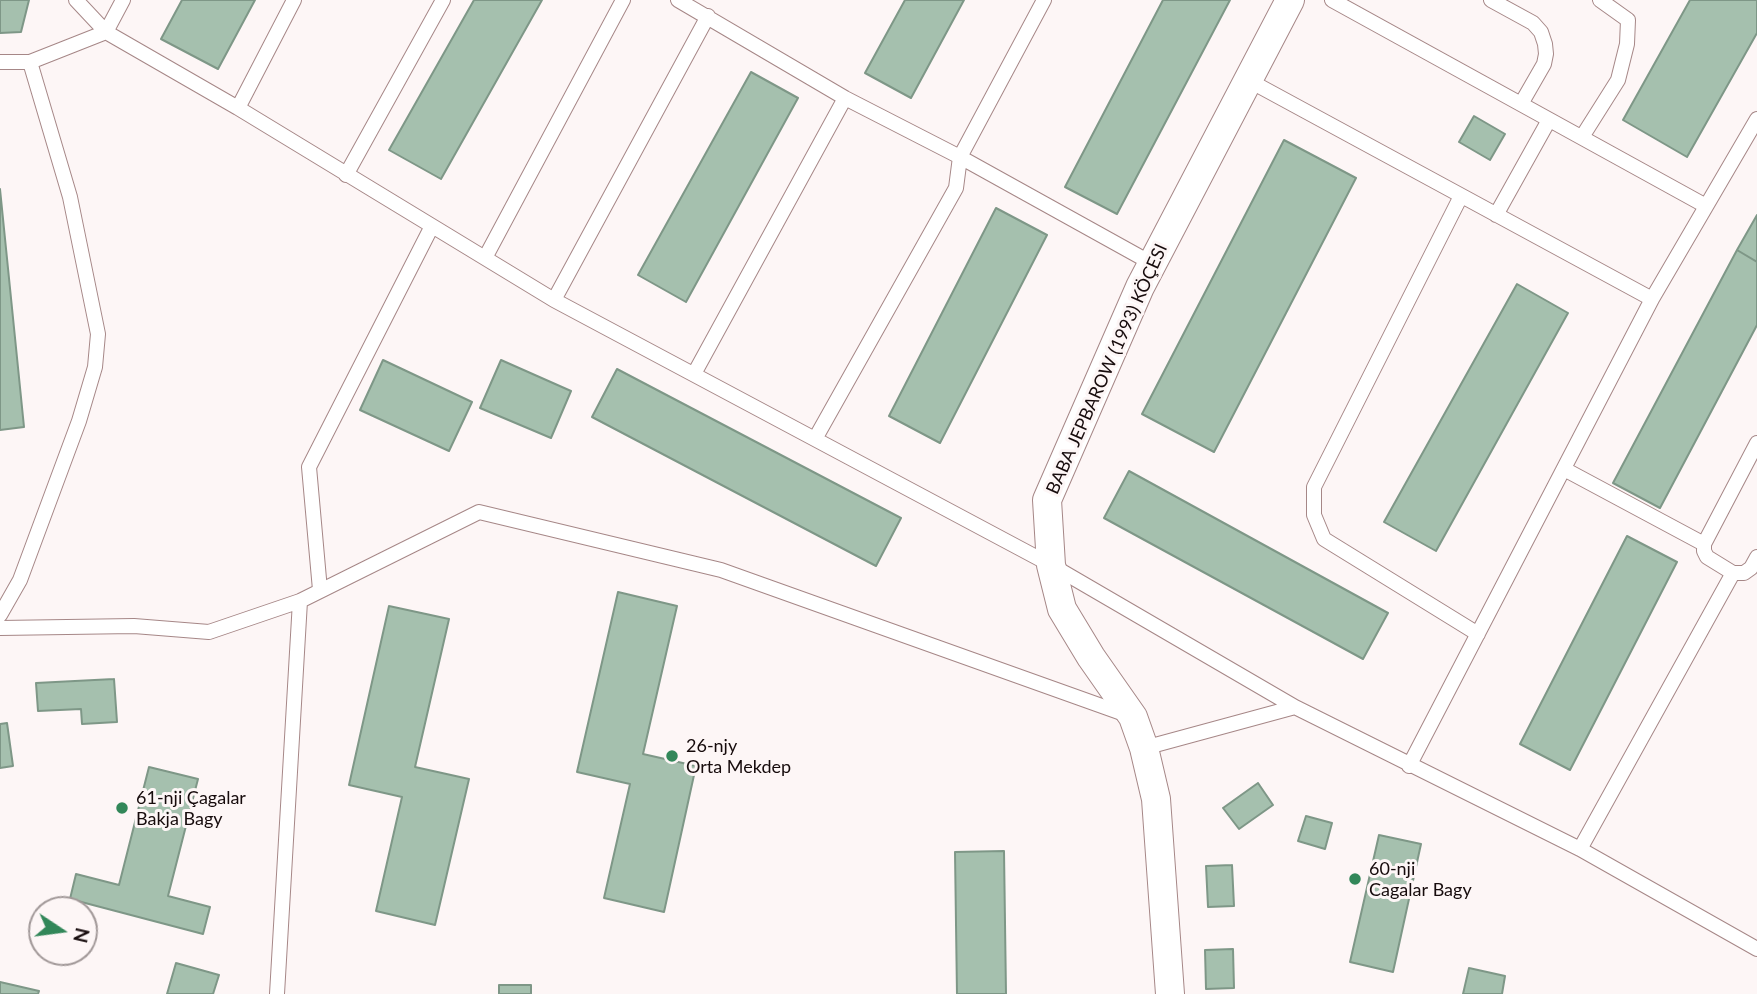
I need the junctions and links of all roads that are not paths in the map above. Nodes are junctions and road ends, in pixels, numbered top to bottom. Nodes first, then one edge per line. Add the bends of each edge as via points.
1 (76, 0) edge
2 (124, 0) edge
3 (294, 0) edge
4 (443, 0) edge
5 (622, 0) edge
6 (678, 0) edge
7 (1044, 0) edge
8 (1290, 0) edge
9 (1332, 0) edge
10 (1491, 0) edge
11 (1600, 0) edge
12 (708, 16) junction
13 (106, 32) junction
14 (0, 62) edge
15 (30, 62) junction
16 (1248, 80) junction
17 (845, 97) junction
18 (1521, 104) junction
19 (237, 108) junction
20 (1757, 119) edge
21 (1549, 120) junction
22 (1582, 137) junction
23 (960, 157) junction
24 (346, 175) junction
25 (1461, 196) junction
26 (1706, 206) junction
27 (1496, 215) junction
28 (432, 226) junction
29 (485, 258) junction
30 (1153, 264) junction
31 (1652, 299) junction
32 (554, 300) junction
33 (694, 374) junction
34 (815, 439) junction
35 (1757, 443) edge
36 (1563, 469) junction
37 (1704, 544) junction
38 (1052, 565) junction
39 (1755, 565) edge
40 (1733, 572) junction
41 (320, 590) junction
42 (300, 601) junction
43 (0, 615) edge
44 (0, 628) edge
45 (1478, 634) junction
46 (1295, 707) junction
47 (1133, 717) junction
48 (1144, 748) junction
49 (1409, 766) junction
50 (1580, 849) junction
51 (1757, 949) edge
52 (277, 994) edge
53 (1170, 994) edge

1 - 13 lane
2 - 13 lane
3 - 19 lane
4 - 24 lane
5 - 29 lane
6 - 12 lane
7 - 23 lane
8 - 16 street, BABA JEPBAROW (1993) KÖÇESI
9 - 18 lane
10 - 18 lane via 1533,23 1545,44 1544,64
11 - 22 lane via 1628,20 1627,44 1618,80
12 - 17 lane
12 - 32 lane
13 - 15 lane
13 - 19 lane
14 - 15 lane
15 - 43 lane via 70,197 98,334 95,367 79,421 20,580
16 - 25 lane
16 - 30 street, BABA JEPBAROW (1993) KÖÇESI
17 - 23 lane
17 - 33 lane
18 - 21 lane
19 - 24 lane
20 - 26 lane
21 - 22 lane
21 - 27 lane
22 - 26 lane
23 - 30 lane
23 - 34 lane via 956,188
24 - 28 lane
25 - 27 lane
25 - 45 lane via 1314,488 1314,515 1324,539
26 - 31 lane
27 - 31 lane
28 - 29 lane
28 - 41 lane via 309,467
29 - 32 lane
30 - 38 street, BABA JEPBAROW (1993) KÖÇESI via 1047,500
31 - 36 lane
32 - 33 lane
33 - 34 lane
34 - 38 lane
35 - 37 lane
36 - 37 lane
36 - 45 lane
37 - 40 lane via 1707,557
38 - 46 lane
38 - 47 street, BABA JEPBAROW (1993) KÖÇESI via 1062,609
39 - 40 lane via 1744,573
40 - 50 lane
41 - 42 lane
41 - 47 lane via 479,512 721,570
42 - 44 lane via 209,632 134,626
42 - 52 lane
45 - 49 lane
46 - 48 lane
46 - 49 lane
47 - 48 street, BABA JEPBAROW (1993) KÖÇESI
48 - 53 street, BABA JEPBAROW (1993) KÖÇESI via 1156,799
49 - 50 lane
50 - 51 lane

